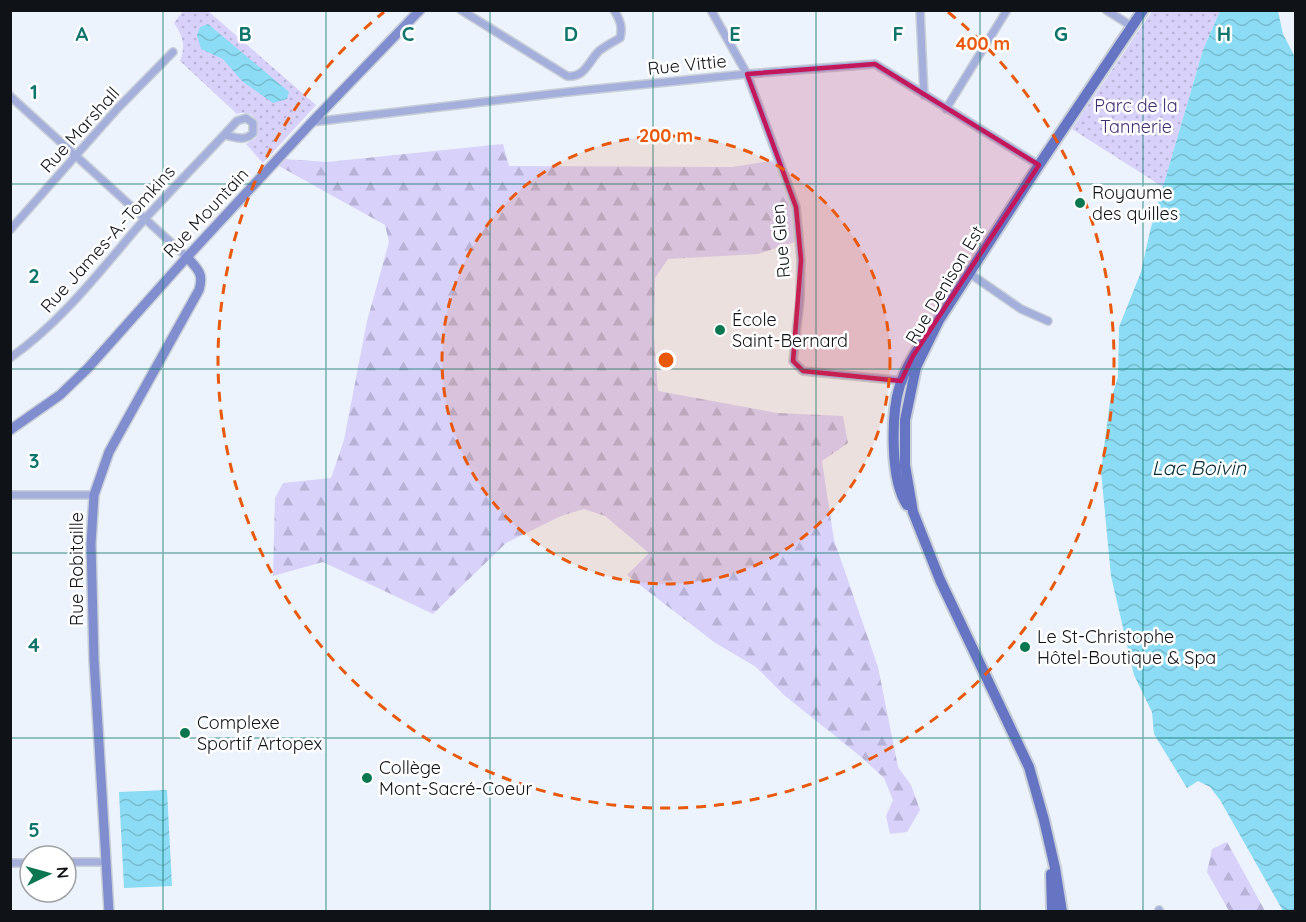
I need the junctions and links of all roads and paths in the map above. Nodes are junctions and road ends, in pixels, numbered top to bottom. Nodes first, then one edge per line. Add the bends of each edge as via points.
1 (420, 10) edge
2 (461, 10) edge
3 (614, 10) edge
4 (711, 10) edge
5 (920, 10) edge
6 (1006, 10) edge
7 (1106, 10) edge
8 (1143, 10) edge
9 (1133, 27) junction
10 (173, 52) dead end
11 (747, 74) junction
12 (924, 95) junction
13 (12, 100) edge
14 (946, 109) junction
15 (312, 122) junction
16 (224, 135) dead end
17 (77, 156) junction
18 (1039, 165) junction
19 (145, 219) junction
20 (10, 230) edge
21 (187, 257) junction
22 (969, 273) junction
23 (1048, 321) dead end
24 (10, 358) edge
25 (907, 382) junction
26 (10, 430) edge
27 (10, 495) edge
28 (94, 495) junction
29 (1048, 841) junction
30 (78, 862) edge
31 (105, 862) junction
32 (109, 912) edge
33 (1052, 912) edge
34 (1062, 912) edge

1 - 15 street, Rue Mountain
2 - 3 street via 567,76 575,77 599,51 620,38 622,30
4 - 11 street, Rue Glen
5 - 12 street
6 - 14 street
7 - 9 street
8 - 9 main road, Rue Denison Est
9 - 18 main road, Rue Denison Est
10 - 17 street, Rue Marshall
11 - 12 street, Rue Vittie via 875,64
11 - 15 street, Rue Vittie
11 - 25 street, Rue Glen via 796,207 801,260 793,361 803,371
12 - 14 street, Rue Vittie
13 - 17 street
14 - 18 street, Rue Vittie
15 - 21 street, Rue Mountain
16 - 19 street, Rue James-A.-Tomkins
17 - 19 street
17 - 20 street, Rue Marshall
18 - 22 main road, Rue Denison Est
19 - 21 street
19 - 24 street, Rue James-A.-Tomkins via 62,314
21 - 26 street, Rue Mountain via 88,368 60,395
21 - 28 street, Rue Robitaille via 199,271 199,290 109,452
22 - 23 street via 1022,309
22 - 25 main road, Rue Denison Est via 913,356
25 - 29 main road, Rue Denison Est via 894,415 896,469 902,494 1029,767
27 - 28 street
28 - 31 street, Rue Robitaille via 94,660
29 - 33 main road
29 - 34 main road
30 - 31 street
31 - 32 street, Rue Robitaille

